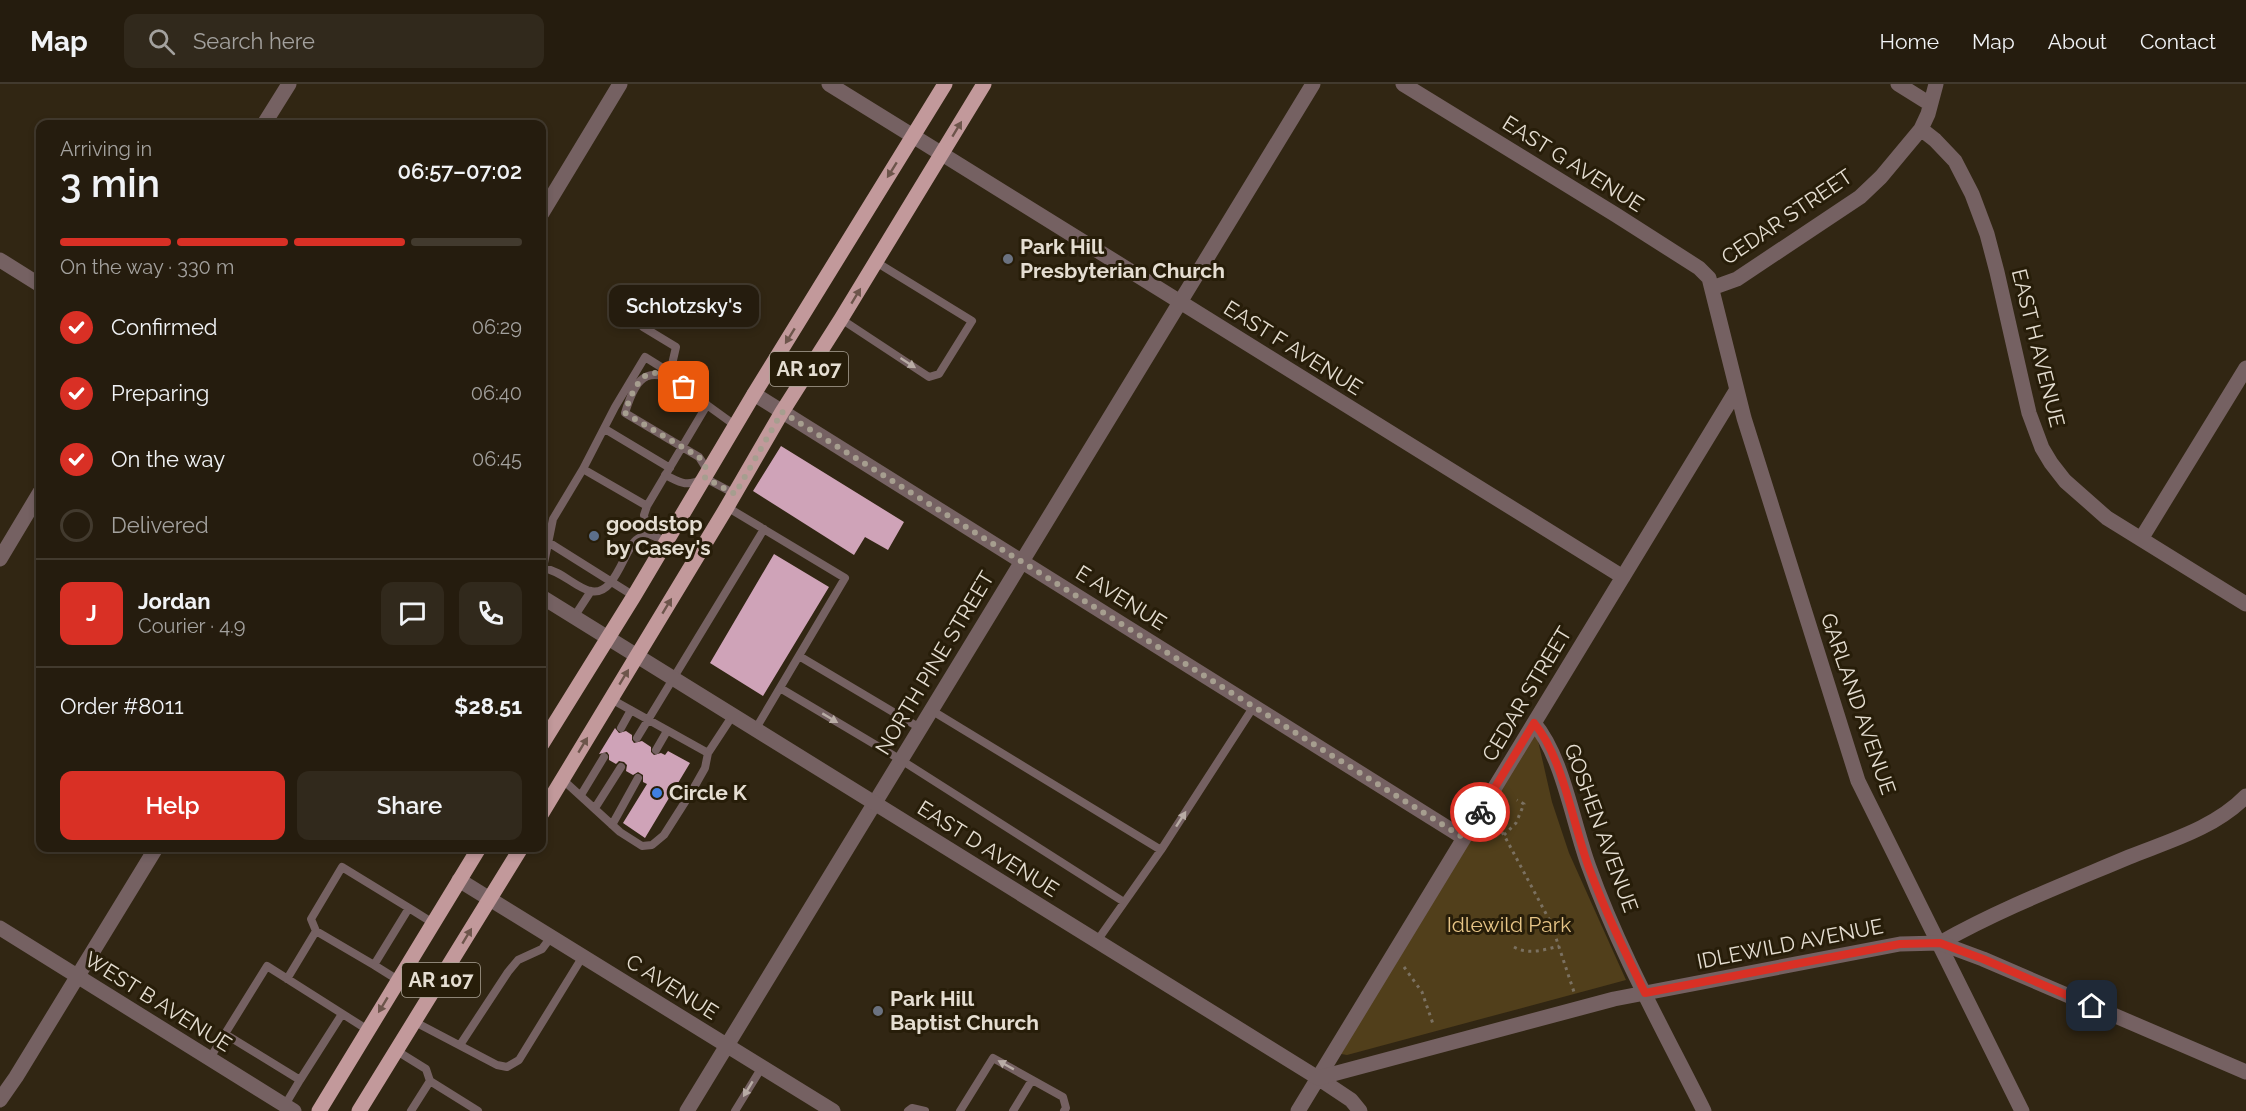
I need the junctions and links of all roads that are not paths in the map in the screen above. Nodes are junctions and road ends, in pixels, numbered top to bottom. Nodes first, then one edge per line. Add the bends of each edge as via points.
1 (289, 84) edge
2 (620, 84) edge
3 (829, 84) edge
4 (945, 84) edge
5 (984, 84) edge
6 (1313, 84) edge
7 (1403, 84) edge
8 (1898, 84) edge
9 (1936, 84) edge
10 (1930, 104) junction
11 (266, 120) edge
12 (1921, 129) junction
13 (913, 136) junction
14 (942, 154) junction
15 (546, 206) edge
16 (0, 260) edge
17 (876, 262) junction
18 (36, 282) edge
19 (1712, 288) junction
20 (1180, 302) junction
21 (841, 319) junction
22 (643, 327) dead end
23 (2246, 368) edge
24 (670, 373) junction
25 (693, 387) junction
26 (1736, 391) junction
27 (754, 394) junction
28 (706, 405) junction
29 (782, 412) junction
30 (736, 426) junction
31 (605, 429) junction
32 (682, 448) junction
33 (670, 468) junction
34 (583, 469) junction
35 (665, 475) junction
36 (705, 478) junction
37 (36, 499) edge
38 (731, 501) junction
39 (647, 506) junction
40 (764, 529) junction
41 (647, 533) junction
42 (2141, 539) junction
43 (549, 542) junction
44 (667, 542) junction
45 (546, 554) edge
46 (0, 559) edge
47 (1022, 561) junction
48 (546, 569) edge
49 (1623, 577) junction
50 (612, 581) junction
51 (591, 591) junction
52 (634, 596) junction
53 (546, 600) edge
54 (2246, 604) edge
55 (574, 617) junction
56 (608, 638) junction
57 (637, 656) junction
58 (799, 656) junction
59 (673, 678) junction
60 (780, 688) junction
61 (611, 699) junction
62 (1254, 706) junction
63 (631, 710) junction
64 (931, 710) junction
65 (733, 716) junction
66 (648, 720) junction
67 (1534, 723) junction
68 (621, 728) dead end
69 (920, 728) junction
70 (755, 730) junction
71 (667, 731) junction
72 (546, 733) edge
73 (637, 738) dead end
74 (656, 750) dead end
75 (708, 753) junction
76 (604, 757) dead end
77 (901, 760) junction
78 (621, 767) dead end
79 (638, 778) dead end
80 (562, 779) junction
81 (581, 795) junction
82 (2246, 796) edge
83 (874, 803) junction
84 (546, 806) edge
85 (596, 808) junction
86 (612, 825) junction
87 (1464, 838) junction
88 (1161, 850) junction
89 (154, 852) edge
90 (476, 852) edge
91 (519, 852) edge
92 (459, 880) junction
93 (490, 899) junction
94 (1124, 902) junction
95 (410, 908) junction
96 (433, 923) junction
97 (0, 928) edge
98 (316, 931) junction
99 (551, 937) junction
100 (1097, 941) junction
101 (1940, 943) junction
102 (583, 956) junction
103 (374, 965) junction
104 (77, 976) junction
105 (287, 979) junction
106 (398, 980) junction
107 (1645, 993) junction
108 (342, 1014) junction
109 (415, 1022) junction
110 (368, 1030) junction
111 (225, 1034) junction
112 (727, 1045) junction
113 (460, 1046) junction
114 (397, 1052) junction
115 (210, 1058) junction
116 (762, 1067) junction
117 (2246, 1072) edge
118 (1318, 1078) junction
119 (300, 1080) junction
120 (1032, 1080) junction
121 (430, 1081) junction
122 (0, 1100) edge
123 (289, 1108) edge
124 (319, 1111) edge
125 (359, 1111) edge
126 (411, 1111) edge
127 (478, 1111) edge
128 (687, 1111) edge
129 (735, 1111) edge
130 (832, 1111) edge
131 (908, 1111) edge
132 (925, 1111) edge
133 (960, 1111) edge
134 (1013, 1111) edge
135 (1064, 1111) edge
136 (1298, 1111) edge
137 (1360, 1111) edge
138 (1704, 1111) edge
139 (2022, 1111) edge

1 - 11 street
2 - 15 street
3 - 13 street, EAST F AVENUE
4 - 13 main road, AR 107
14 -> 5 main road, AR 107
6 - 20 street, NORTH PINE STREET
7 - 19 street, EAST G AVENUE via 1699,268
8 - 10 street
9 - 10 street, CEDAR STREET
10 - 12 street, CEDAR STREET
12 - 19 street, CEDAR STREET via 1860,197 1737,279
12 - 42 street, EAST H AVENUE via 1955,161 1980,214 1998,272 2029,413 2042,448 2065,481 2095,509
13 - 14 street, EAST F AVENUE
13 -> 27 main road, AR 107
14 - 17 main road, AR 107
14 - 20 street, EAST F AVENUE
16 - 18 street
21 -> 17 main road, AR 107
21 -> 17 lane via 929,376 939,374 972,321
19 - 26 street, GARLAND AVENUE
20 - 47 street, NORTH PINE STREET
20 - 49 street, EAST F AVENUE
21 - 29 main road, AR 107
22 - 24 lane via 676,347
23 - 42 street
24 - 25 lane
24 - 31 lane via 645,357
25 - 28 lane
25 - 32 lane via 651,373 643,378 625,413
26 - 49 street, CEDAR STREET
26 - 101 street, GARLAND AVENUE via 1858,781
27 - 29 street, E AVENUE
27 - 30 main road, AR 107
28 - 30 lane
28 - 32 lane
29 - 38 main road, AR 107
29 - 47 street, E AVENUE
30 - 36 main road, AR 107
31 - 33 lane
31 - 34 lane
32 - 33 lane
32 - 36 lane via 699,457 706,468
33 - 35 lane
34 - 39 lane
34 - 43 lane via 553,519
35 - 36 lane via 685,484
35 - 39 lane
36 - 38 lane
36 - 44 main road, AR 107
37 - 46 street
38 - 40 lane
57 -> 38 main road, AR 107
39 - 41 lane
40 - 58 lane via 844,578
40 - 59 lane
41 - 44 lane
41 - 50 lane via 634,542
42 - 54 street, EAST H AVENUE
43 - 45 lane
43 - 50 lane
44 - 52 main road, AR 107
47 - 62 street, E AVENUE
47 - 64 street, NORTH PINE STREET
48 - 51 lane via 554,569
49 - 67 street, CEDAR STREET
50 - 51 lane via 605,589
50 - 52 lane
51 - 55 lane
52 - 56 main road, AR 107
53 - 55 street, EAST D AVENUE
55 - 56 street, EAST D AVENUE
56 - 57 street, EAST D AVENUE
56 - 72 main road, AR 107
57 - 59 street, EAST D AVENUE
61 -> 57 main road, AR 107
58 - 60 lane
58 - 69 lane
59 - 65 street, EAST D AVENUE
59 - 66 lane
60 - 70 lane
60 -> 77 lane
61 - 63 lane
80 -> 61 main road, AR 107
62 - 87 street, E AVENUE
88 -> 62 lane
63 - 66 lane
63 - 68 lane
64 - 69 street, NORTH PINE STREET
64 - 88 lane
65 - 70 street, EAST D AVENUE
65 - 75 lane
66 - 71 lane
66 - 73 lane
67 - 87 street, CEDAR STREET
67 - 107 street, GOSHEN AVENUE via 1550,747 1588,867
69 - 77 street, NORTH PINE STREET
70 - 83 street, EAST D AVENUE
71 - 74 lane
71 - 75 lane
75 - 86 lane via 705,768 692,791 663,836 652,845 642,846
76 - 81 lane
77 - 83 street, NORTH PINE STREET
77 - 94 lane
78 - 85 lane
79 - 86 lane
80 - 81 lane
80 - 84 main road, AR 107
81 - 85 lane
82 - 101 street, IDLEWILD AVENUE via 2226,815 2196,830 1972,924
83 - 100 street, EAST D AVENUE
83 - 112 street, NORTH PINE STREET
85 - 86 lane
87 - 118 street, CEDAR STREET
88 - 94 lane
89 - 104 street
90 - 92 main road, AR 107
91 - 93 main road, AR 107
92 - 93 street, C AVENUE
92 - 96 main road, AR 107
93 - 99 street, C AVENUE
109 -> 93 main road, AR 107
94 - 100 lane
95 - 96 lane
95 - 98 lane via 342,867 311,919
95 - 103 lane
96 - 106 main road, AR 107
97 - 104 street, WEST B AVENUE
98 - 103 lane
98 - 105 lane
99 - 102 street, C AVENUE
99 - 113 lane via 542,949 518,960
100 - 118 street, EAST D AVENUE
101 - 107 street, IDLEWILD AVENUE via 1900,944
101 - 117 street
101 - 139 street, GARLAND AVENUE
102 - 112 street, C AVENUE
102 - 113 lane via 519,1060 507,1067 497,1065
103 - 106 lane
104 - 115 street, WEST B AVENUE
104 - 122 street
105 - 108 lane
105 - 111 lane via 267,966
106 -> 110 main road, AR 107
107 - 118 street, IDLEWILD AVENUE
107 - 138 street, GOSHEN AVENUE
108 - 110 lane
108 - 119 lane
109 - 113 lane
109 - 114 main road, AR 107
110 - 124 main road, AR 107
111 - 115 lane
111 - 119 lane
112 - 116 street, C AVENUE
112 - 128 street, NORTH PINE STREET
114 - 121 lane via 426,1069
114 - 125 main road, AR 107
115 - 123 street, WEST B AVENUE
116 -> 129 lane
116 - 130 street, C AVENUE
118 - 136 street, CEDAR STREET
118 - 137 street, EAST D AVENUE via 1351,1100
119 - 123 lane
120 -> 133 lane via 993,1058
120 - 134 lane
120 - 135 lane via 1063,1097
121 - 126 lane
121 - 127 lane
131 - 132 lane

